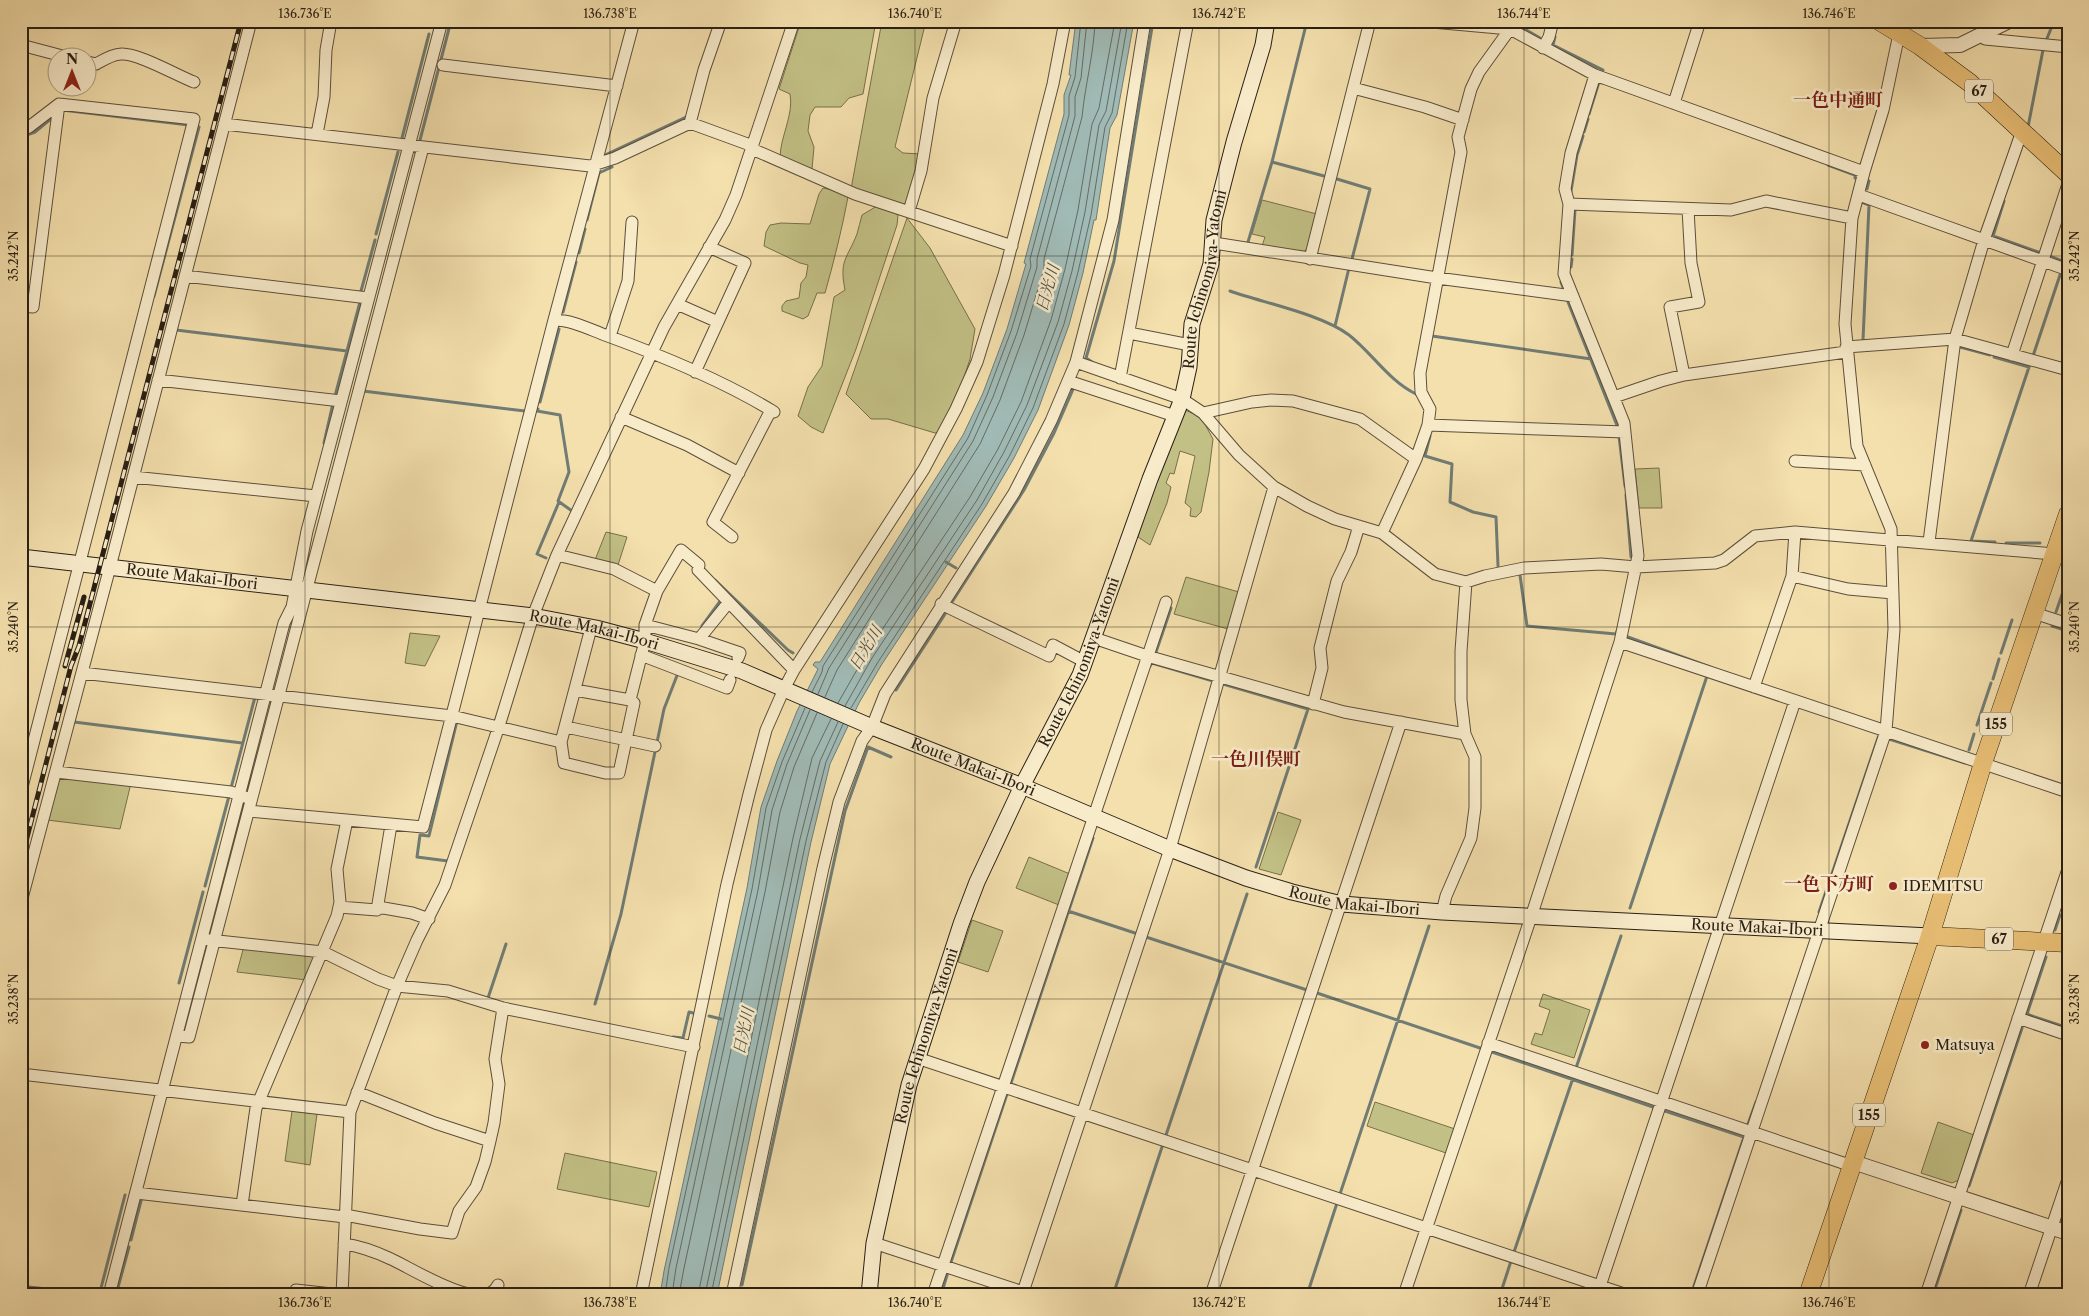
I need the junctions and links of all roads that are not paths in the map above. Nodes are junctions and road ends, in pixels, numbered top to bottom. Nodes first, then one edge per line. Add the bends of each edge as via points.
1 (251, 21) edge
2 (331, 21) edge
3 (442, 21) edge
4 (634, 21) edge
5 (721, 21) edge
6 (794, 21) edge
7 (956, 21) edge
8 (1065, 21) edge
9 (1145, 21) edge
10 (1188, 21) edge
11 (1267, 21) edge
12 (1370, 21) edge
13 (1421, 21) edge
14 (1553, 21) edge
15 (1700, 21) edge
16 (1879, 21) edge
17 (2009, 21) edge
18 (1510, 29) junction
19 (1899, 34) junction
20 (1982, 35) junction
21 (21, 45) edge
22 (1920, 46) junction
23 (2068, 47) edge
24 (1543, 48) junction
25 (48, 52) edge
26 (98, 63) edge
27 (443, 65) dead end
28 (1595, 75) junction
29 (194, 82) dead end
30 (617, 86) junction
31 (1353, 88) junction
32 (1674, 103) junction
33 (58, 104) junction
34 (1463, 120) junction
35 (690, 123) junction
36 (224, 124) junction
37 (21, 130) edge
38 (2022, 131) junction
39 (317, 134) junction
40 (408, 145) junction
41 (423, 147) junction
42 (752, 147) junction
43 (597, 165) junction
44 (1864, 172) junction
45 (2068, 174) edge
46 (2068, 184) edge
47 (1859, 195) junction
48 (1569, 204) junction
49 (1688, 209) junction
50 (909, 211) junction
51 (1852, 218) junction
52 (632, 222) dead end
53 (1984, 240) junction
54 (1214, 243) junction
55 (1012, 246) junction
56 (709, 247) junction
57 (1310, 259) junction
58 (2041, 261) junction
59 (2068, 270) edge
60 (185, 276) junction
61 (1438, 278) junction
62 (1573, 296) junction
63 (368, 298) junction
64 (677, 304) junction
65 (21, 306) edge
66 (554, 320) junction
67 (718, 322) junction
68 (1129, 333) junction
69 (610, 336) junction
70 (1955, 339) junction
71 (1190, 345) junction
72 (1846, 350) junction
73 (651, 353) junction
74 (2012, 355) junction
75 (1076, 362) junction
76 (2068, 370) edge
77 (695, 372) junction
78 (1684, 375) junction
79 (1120, 378) junction
80 (158, 380) junction
81 (1068, 381) junction
82 (1614, 397) junction
83 (1182, 399) junction
84 (341, 401) junction
85 (1203, 413) junction
86 (1175, 416) junction
87 (621, 417) junction
88 (1428, 425) junction
89 (1625, 432) junction
90 (1416, 459) junction
91 (1796, 461) dead end
92 (1865, 465) junction
93 (739, 473) junction
94 (133, 476) junction
95 (1274, 487) junction
96 (316, 496) junction
97 (2068, 514) edge
98 (1359, 526) junction
99 (1796, 532) junction
100 (1382, 533) junction
101 (732, 537) dead end
102 (1891, 539) junction
103 (1929, 542) junction
104 (2060, 546) edge
105 (557, 555) junction
106 (21, 557) edge
107 (79, 564) junction
108 (110, 567) junction
109 (1636, 567) junction
110 (1792, 576) junction
111 (1466, 582) junction
112 (301, 589) junction
113 (657, 591) junction
114 (1893, 593) junction
115 (729, 602) junction
116 (1166, 602) dead end
117 (942, 604) junction
118 (480, 610) junction
119 (2034, 613) junction
120 (533, 616) junction
121 (2068, 624) edge
122 (645, 625) junction
123 (591, 628) junction
124 (1094, 638) junction
125 (699, 639) junction
126 (1620, 642) junction
127 (643, 648) junction
128 (1147, 656) junction
129 (738, 658) dead end
130 (1086, 662) junction
131 (794, 670) junction
132 (82, 673) junction
133 (1220, 676) junction
134 (730, 680) dead end
135 (1754, 687) junction
136 (575, 690) junction
137 (787, 690) junction
138 (265, 695) junction
139 (279, 696) junction
140 (630, 700) junction
141 (1796, 701) junction
142 (1314, 704) junction
143 (452, 716) junction
144 (1401, 722) junction
145 (499, 726) junction
146 (870, 726) junction
147 (566, 727) junction
148 (1886, 731) junction
149 (1465, 734) junction
150 (626, 740) junction
151 (561, 742) junction
152 (655, 746) dead end
153 (1982, 763) junction
154 (56, 772) junction
155 (1022, 786) junction
156 (22, 789) edge
157 (2068, 792) edge
158 (239, 795) junction
159 (250, 805) junction
160 (1094, 816) junction
161 (347, 820) junction
162 (391, 824) junction
163 (1170, 849) junction
164 (2068, 869) edge
165 (21, 902) edge
166 (1342, 904) junction
167 (339, 907) junction
168 (378, 907) junction
169 (1442, 912) junction
170 (1531, 917) junction
171 (429, 919) junction
172 (1721, 925) junction
173 (1818, 931) junction
174 (1930, 936) junction
175 (202, 939) junction
176 (215, 940) junction
177 (2043, 942) junction
178 (2068, 943) edge
179 (323, 952) junction
180 (397, 986) junction
181 (503, 1008) junction
182 (2018, 1018) junction
183 (2068, 1035) edge
184 (177, 1036) junction
185 (1488, 1043) junction
186 (694, 1047) junction
187 (917, 1058) junction
188 (21, 1074) edge
189 (1003, 1086) junction
190 (162, 1091) junction
191 (357, 1092) junction
192 (258, 1102) junction
193 (1662, 1102) junction
194 (350, 1112) junction
195 (1082, 1113) junction
196 (1751, 1132) junction
197 (490, 1142) junction
198 (1852, 1164) junction
199 (1252, 1170) junction
200 (2068, 1179) edge
201 (136, 1193) junction
202 (1959, 1197) junction
203 (242, 1205) junction
204 (345, 1216) junction
205 (2052, 1227) junction
206 (1426, 1228) junction
207 (2068, 1233) edge
208 (874, 1243) junction
209 (344, 1244) junction
210 (943, 1266) junction
211 (498, 1285) dead end
212 (1598, 1290) edge
213 (732, 1293) edge
214 (1025, 1294) edge
215 (109, 1295) edge
216 (294, 1295) edge
217 (341, 1295) edge
218 (641, 1295) edge
219 (745, 1295) edge
220 (869, 1295) edge
221 (933, 1295) edge
222 (1211, 1295) edge
223 (1404, 1295) edge
224 (1627, 1295) edge
225 (1697, 1295) edge
226 (1808, 1295) edge
227 (1926, 1295) edge
228 (2029, 1295) edge

1 - 36 street
2 - 39 street
3 - 40 street
4 - 30 street
5 - 35 street
6 - 42 street
7 - 50 street via 932,98 921,170
8 - 55 street
9 - 75 street via 1113,220
10 - 68 street
11 - 54 main road, Route Ichinomiya-Yatomi via 1214,220
12 - 31 street
13 - 18 street
14 - 24 street
15 - 32 street
16 - 19 main road, 67
17 - 20 street
18 - 24 street
18 - 34 street via 1479,72
19 - 22 main road, 67
19 - 44 street via 1883,110
20 - 22 street via 1960,45
20 - 23 street via 1985,39
21 - 25 street
22 - 38 main road, 67 via 1970,83
24 - 28 street
26 - 29 street via 122,54 145,60
27 - 30 street
28 - 32 street
28 - 48 street via 1571,152 1565,189
30 - 43 street
31 - 34 street
31 - 57 street
32 - 44 street
33 - 37 street
33 - 65 street via 33,307
33 - 107 street via 194,119
34 - 61 street via 1458,137 1461,152
35 - 42 street
35 - 43 street
36 - 39 street
36 - 60 street
38 - 45 main road, 67
38 - 53 street
39 - 40 street
40 - 41 street
40 - 63 street
41 - 43 street
41 - 112 street
42 - 50 street via 848,191
42 - 56 street via 736,195
43 - 66 street
44 - 47 street
46 - 58 street
47 - 51 street
47 - 53 street
48 - 49 street
48 - 62 street via 1564,274
49 - 51 street via 1731,210 1766,201
49 - 78 street via 1691,263 1699,302 1670,307
50 - 55 street
51 - 72 street via 1844,324
52 - 69 street via 628,281
53 - 58 street
53 - 70 street
54 - 57 street
54 - 71 main road, Route Ichinomiya-Yatomi via 1211,264 1192,324
55 - 131 street via 977,362 956,409 924,470
56 - 64 street
56 - 67 street via 745,263
57 - 61 street
58 - 59 street
58 - 74 street
60 - 63 street
60 - 80 street
61 - 62 street
61 - 88 street via 1420,373 1421,392 1430,409
62 - 82 street
63 - 84 street
64 - 67 street
64 - 73 street
66 - 69 street via 565,320
66 - 118 street
67 - 77 street
68 - 71 street
68 - 79 street
69 - 73 street
70 - 72 street
70 - 74 street
70 - 103 street
71 - 83 main road, Route Ichinomiya-Yatomi via 1190,367
72 - 78 street
72 - 92 street via 1857,446
73 - 77 street
73 - 87 street
74 - 76 street
75 - 79 street
75 - 81 street
77 - 93 street via 772,411
78 - 82 street
79 - 83 street
80 - 84 street
80 - 94 street
81 - 86 street
81 - 117 street via 1052,421 1014,493
82 - 89 street
83 - 85 street
83 - 86 main road, Route Ichinomiya-Yatomi
84 - 96 street
85 - 90 street via 1252,402 1293,401 1360,419
85 - 95 street via 1239,455
86 - 124 main road, Route Ichinomiya-Yatomi
87 - 93 street via 687,445
87 - 105 street
88 - 89 street
88 - 90 street
89 - 109 street via 1638,556
90 - 100 street
91 - 92 street
92 - 102 street via 1892,529
93 - 101 street via 713,522
94 - 96 street
94 - 108 street
95 - 98 street via 1307,506
95 - 133 street
96 - 112 street
97 - 104 main road, 155
98 - 100 street
98 - 142 street via 1337,581 1320,648 1322,668
99 - 102 street
99 - 109 street via 1755,536 1724,560 1715,563
99 - 110 street
100 - 111 street via 1435,574
102 - 103 street
102 - 114 street
103 - 104 street
104 - 119 main road, 155
105 - 113 street via 614,569
105 - 120 street
106 - 107 main road, Route Makai-Ibori
107 - 108 main road, Route Makai-Ibori
107 - 156 street
108 - 112 main road, Route Makai-Ibori
108 - 132 street
109 - 111 street via 1601,564 1524,568
109 - 126 street
110 - 114 street via 1848,589
110 - 135 street
111 - 149 street via 1461,652
112 - 118 main road, Route Makai-Ibori
112 - 138 street via 284,623
112 - 139 street
113 - 115 street via 680,550 699,566 698,570
113 - 122 street
114 - 148 street via 1894,629
115 - 125 street
115 - 131 street
116 - 128 street
117 - 130 street via 1049,656 1054,645
117 - 146 street via 885,694
118 - 120 main road, Route Makai-Ibori
118 - 143 street
119 - 121 street
119 - 153 main road, 155
120 - 123 main road, Route Makai-Ibori
120 - 145 street
122 - 125 street
122 - 127 street
123 - 127 main road, Route Makai-Ibori
123 - 136 street
124 - 128 street
124 - 130 main road, Route Ichinomiya-Yatomi
125 - 129 street via 740,653
126 - 135 street
126 - 170 street
127 - 134 street via 727,688
127 - 137 main road, Route Makai-Ibori via 742,671
127 - 140 street
128 - 133 street
128 - 160 street
130 - 155 main road, Route Ichinomiya-Yatomi
131 - 137 street
132 - 138 street
132 - 154 street
133 - 142 street
133 - 163 street
135 - 141 street
136 - 140 street
136 - 147 street
137 - 146 main road, Route Makai-Ibori
137 - 186 street via 766,730 727,884
138 - 139 street
138 - 158 street
139 - 143 street
139 - 159 street
140 - 150 street via 634,704
141 - 148 street
141 - 172 street
142 - 144 street
143 - 145 street
143 - 162 street via 423,828
144 - 149 street
144 - 166 street
145 - 151 street
145 - 171 street via 445,885
146 - 155 main road, Route Makai-Ibori
146 - 213 street via 834,820
147 - 150 street
147 - 151 street
148 - 153 street
148 - 173 street
149 - 169 street via 1475,756 1472,838
150 - 151 street via 618,773 564,763
150 - 152 street
153 - 157 street
153 - 174 main road, 155
154 - 158 street
154 - 165 street
155 - 160 main road, Route Makai-Ibori
155 - 187 main road, Route Ichinomiya-Yatomi via 977,882
158 - 159 street
158 - 175 street
159 - 161 street
159 - 176 street
160 - 163 main road, Route Makai-Ibori
160 - 189 street
161 - 162 street
161 - 167 street via 337,868
162 - 168 street
163 - 166 main road, Route Makai-Ibori via 1246,878
163 - 195 street
164 - 177 street
166 - 169 main road, Route Makai-Ibori
166 - 199 street
167 - 168 street via 377,910
167 - 179 street
168 - 171 street
169 - 170 main road, Route Makai-Ibori
170 - 172 main road, Route Makai-Ibori
170 - 185 street
171 - 180 street
172 - 173 main road, Route Makai-Ibori
172 - 193 street
173 - 174 main road, Route Makai-Ibori
173 - 196 street
174 - 177 main road, 67
174 - 198 main road, 155
175 - 176 street
175 - 184 street
176 - 179 street
176 - 184 street via 189,1036
177 - 178 main road, 67
177 - 182 street
179 - 180 street
179 - 192 street
180 - 181 street via 448,991
180 - 191 street
181 - 186 street
181 - 197 street via 494,1059 498,1084
182 - 183 street
182 - 202 street
184 - 190 street
185 - 193 street
185 - 206 street
186 - 218 street
187 - 189 street
187 - 208 main road, Route Ichinomiya-Yatomi
188 - 190 street
189 - 195 street
189 - 210 street
190 - 192 street
190 - 201 street
191 - 194 street
191 - 197 street
192 - 194 street
192 - 203 street
193 - 196 street
193 - 212 street
194 - 204 street
195 - 199 street
195 - 214 street
196 - 198 street
196 - 225 street
197 - 204 street via 476,1187 459,1211 452,1233
198 - 202 street
198 - 226 main road, 155
199 - 206 street
199 - 222 street
200 - 205 street
201 - 203 street
201 - 215 street
202 - 205 street
202 - 227 street
203 - 204 street
204 - 209 street
205 - 207 street
205 - 228 street
206 - 212 street
206 - 223 street
208 - 210 street
208 - 220 main road, Route Ichinomiya-Yatomi
209 - 211 street via 388,1258 450,1290 490,1294
209 - 217 street
210 - 214 street
210 - 221 street
212 - 224 street
213 - 219 street
216 - 217 street via 296,1290

